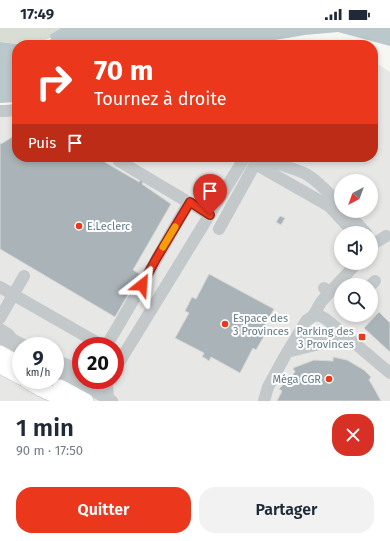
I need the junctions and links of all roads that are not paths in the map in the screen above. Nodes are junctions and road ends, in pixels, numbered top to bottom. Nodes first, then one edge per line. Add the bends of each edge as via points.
1 (12, 110) edge
2 (0, 111) edge
3 (121, 162) edge
4 (253, 162) edge
5 (253, 162) edge
6 (260, 162) edge
7 (272, 162) edge
8 (314, 179) junction
9 (307, 193) junction
10 (334, 199) edge
11 (190, 202) junction
12 (210, 215) junction
13 (352, 218) edge
14 (347, 226) edge
15 (360, 226) edge
16 (219, 230) dead end
17 (386, 236) dead end
18 (378, 241) edge
19 (24, 276) dead end
20 (0, 287) edge
21 (334, 287) edge
22 (13, 295) junction
23 (313, 316) junction
24 (0, 318) edge
25 (0, 329) edge
26 (343, 333) junction
27 (87, 337) edge
28 (112, 337) edge
29 (12, 339) edge
30 (295, 340) junction
31 (0, 341) edge
32 (12, 347) edge
33 (124, 347) edge
34 (287, 352) junction
35 (0, 353) edge
36 (12, 360) edge
37 (0, 361) edge
38 (0, 366) edge
39 (12, 367) edge
40 (12, 372) edge
41 (390, 373) edge
42 (64, 375) edge
43 (41, 389) edge
44 (56, 389) edge
45 (61, 389) edge
46 (108, 389) edge
47 (76, 399) edge
48 (110, 400) edge
49 (264, 401) edge

1 - 2 street
3 - 11 street
4 - 12 street
5 - 16 street
6 - 9 street
7 - 8 street
8 - 9 street
8 - 10 street
9 - 14 street via 329,206
11 - 12 street
11 - 28 street
12 - 33 street
13 - 15 street
17 - 18 street
19 - 22 street
20 - 22 street
21 - 23 street via 326,290
22 - 24 street
22 - 27 street
23 - 26 street via 318,315 326,319
23 - 30 street via 306,321
25 - 29 street
26 - 30 street
26 - 34 street
26 - 41 street
30 - 34 street
31 - 32 street
34 - 49 street via 268,387
35 - 36 main road
37 - 39 street
38 - 40 main road
42 - 48 street
43 - 47 main road
44 - 47 street
45 - 47 main road
46 - 48 street

